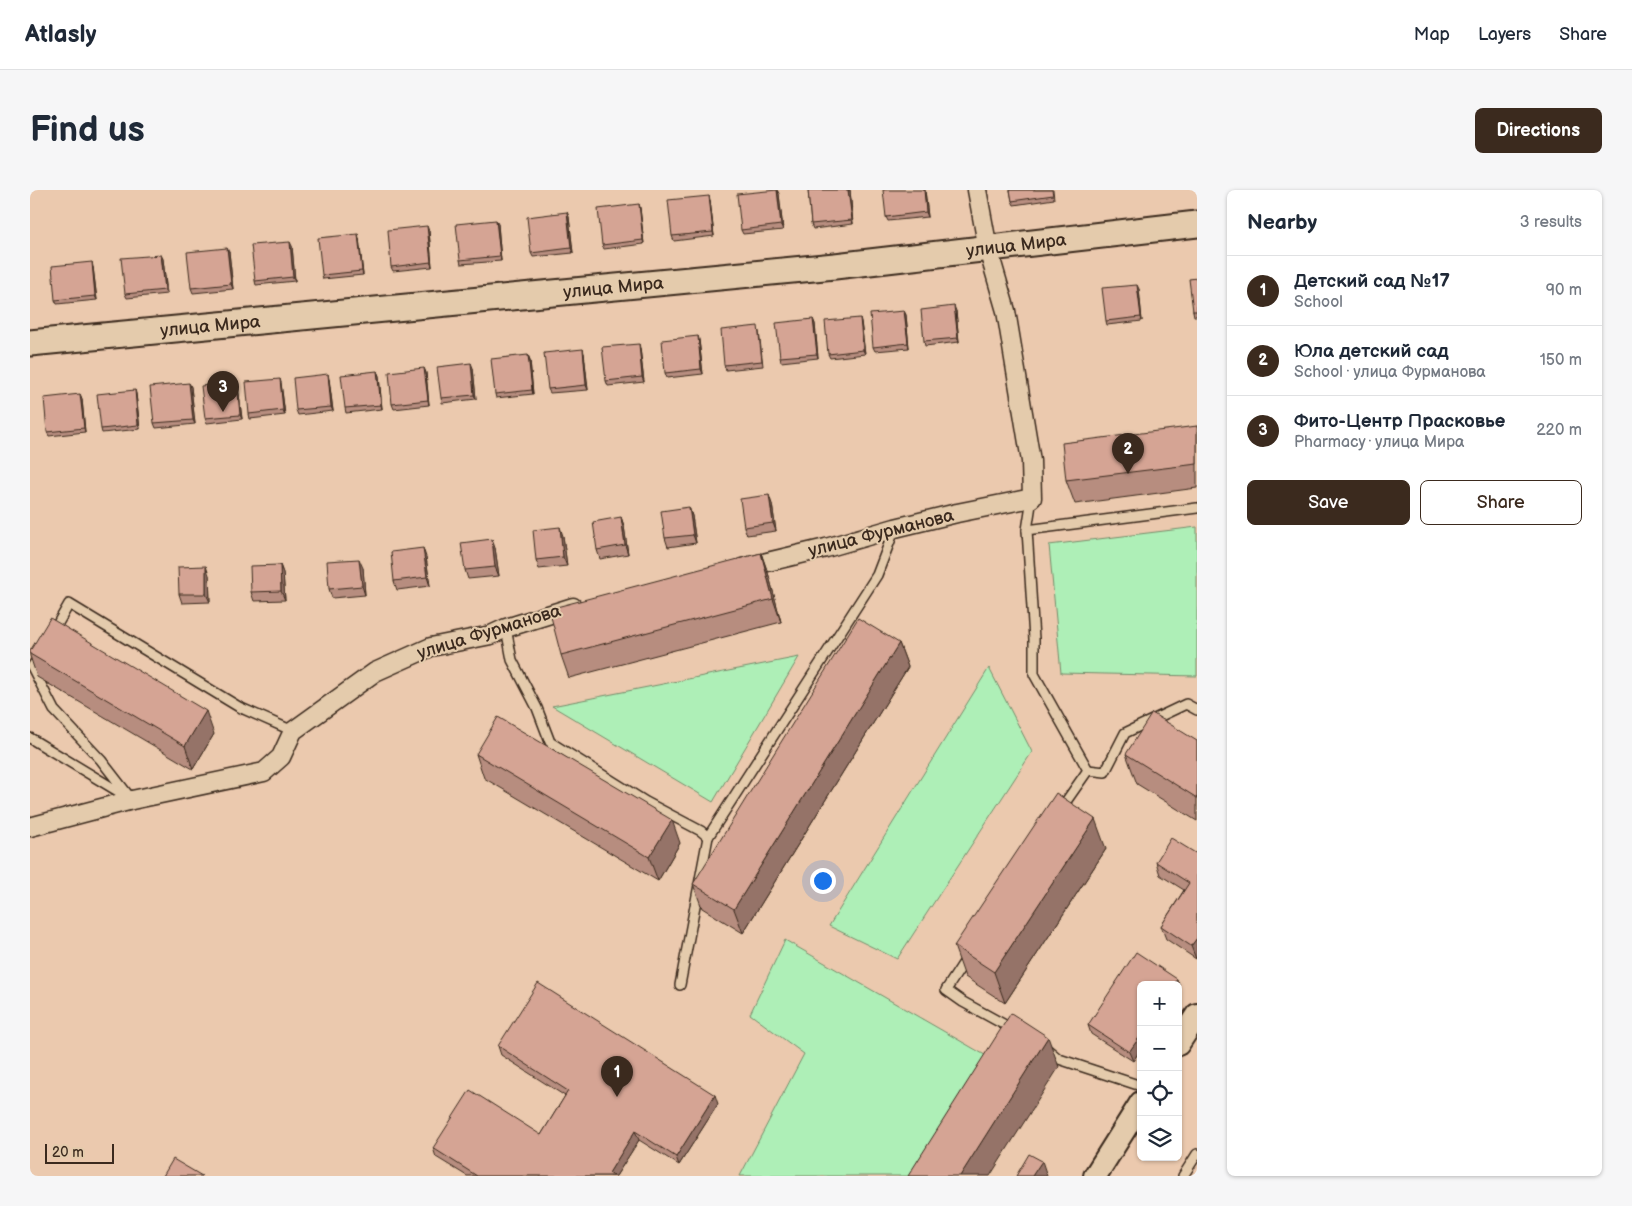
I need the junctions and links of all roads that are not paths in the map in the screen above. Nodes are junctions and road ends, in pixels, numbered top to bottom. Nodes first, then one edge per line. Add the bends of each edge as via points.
1 (977, 190) edge
2 (1197, 224) edge
3 (988, 249) junction
4 (30, 343) edge
5 (1032, 498) junction
6 (1197, 508) edge
7 (895, 528) junction
8 (1027, 530) junction
9 (724, 572) edge
10 (590, 603) edge
11 (506, 628) junction
12 (1197, 710) edge
13 (294, 731) junction
14 (30, 738) edge
15 (1088, 770) junction
16 (132, 800) junction
17 (1055, 817) edge
18 (30, 827) edge
19 (708, 837) junction
20 (972, 949) edge
21 (680, 985) dead end
22 (1197, 1014) edge
23 (1023, 1035) edge
24 (1182, 1038) edge
25 (1035, 1053) edge
26 (1137, 1085) edge
27 (1137, 1109) edge
28 (1197, 1154) edge
29 (1095, 1176) edge
30 (1184, 1176) edge

1 - 3 street
2 - 3 main road, улица Мира
3 - 4 main road, улица Мира
3 - 5 street via 1006,311 1031,461
5 - 7 street, улица Фурманова
5 - 8 lane
6 - 8 lane
7 - 9 street, улица Фурманова
7 - 19 lane via 877,575
8 - 15 lane via 1034,674
10 - 11 street, улица Фурманова
11 - 13 street, улица Фурманова via 491,635 431,647 375,672
11 - 19 lane via 512,660 537,708 550,742
12 - 15 lane via 1186,704 1125,732 1104,772
13 - 16 street, улица Фурманова via 281,757 264,772
13 - 16 lane via 239,707 69,604 32,667 54,710 101,760
14 - 16 lane
15 - 17 lane
16 - 18 street, улица Фурманова
19 - 21 lane
20 - 23 lane via 946,990
22 - 24 street
25 - 26 lane via 1040,1044 1059,1059
27 - 29 street
28 - 30 lane

